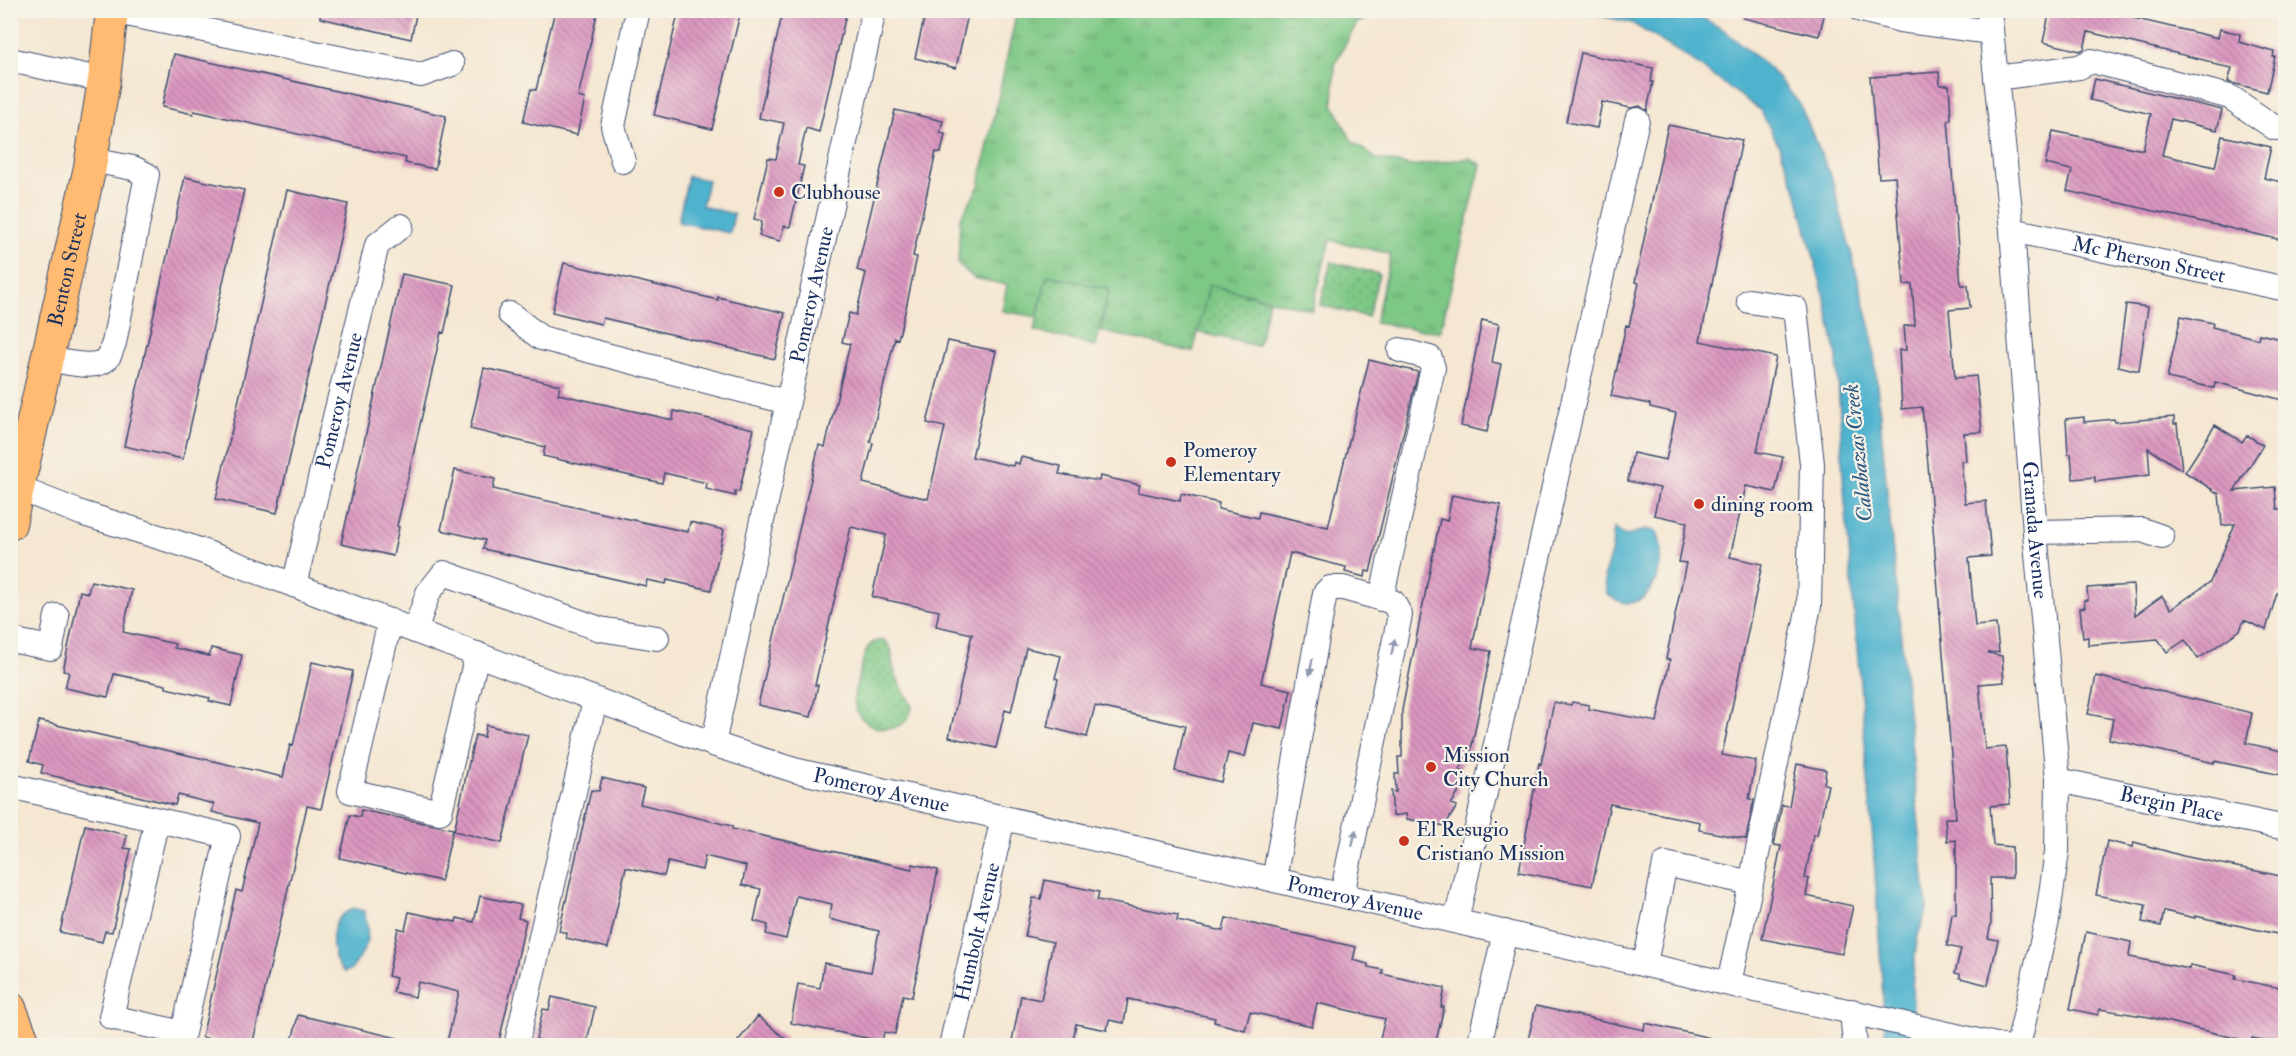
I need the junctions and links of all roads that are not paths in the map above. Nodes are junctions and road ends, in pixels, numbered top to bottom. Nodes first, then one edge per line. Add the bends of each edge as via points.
1 (638, 10) edge
2 (874, 10) edge
3 (1861, 10) edge
4 (112, 11) edge
5 (1990, 21) edge
6 (10, 60) edge
7 (452, 64) dead end
8 (1996, 78) junction
9 (104, 80) junction
10 (1637, 120) dead end
11 (2286, 126) edge
12 (91, 160) junction
13 (623, 161) dead end
14 (401, 226) dead end
15 (2012, 230) junction
16 (2286, 289) edge
17 (1749, 302) dead end
18 (510, 314) dead end
19 (1400, 350) dead end
20 (47, 359) junction
21 (788, 402) junction
22 (15, 487) edge
23 (10, 524) edge
24 (2035, 532) junction
25 (2162, 537) dead end
26 (294, 585) junction
27 (1381, 599) junction
28 (57, 616) dead end
29 (390, 621) junction
30 (415, 631) junction
31 (657, 638) dead end
32 (10, 640) edge
33 (477, 654) junction
34 (596, 700) junction
35 (713, 744) junction
36 (2058, 780) junction
37 (10, 786) edge
38 (1003, 818) junction
39 (157, 820) junction
40 (2286, 828) edge
41 (1274, 880) junction
42 (1750, 883) junction
43 (1342, 895) junction
44 (1456, 921) junction
45 (1505, 932) junction
46 (1645, 964) junction
47 (1729, 983) junction
48 (10, 1008) edge
49 (1857, 1012) junction
50 (1929, 1034) edge
51 (25, 1046) edge
52 (516, 1046) edge
53 (951, 1046) edge
54 (1479, 1046) edge
55 (1855, 1046) edge
56 (2000, 1046) edge
57 (2018, 1046) edge

1 - 13 street via 613,126
2 - 21 street, Pomeroy Avenue
3 - 5 street via 1923,24
4 - 7 street, Benton Street via 421,75
4 - 9 main road, Benton Street
5 - 8 street, Granada Avenue
6 - 9 street
8 - 11 street via 2079,67 2092,61 2230,97 2275,128
8 - 15 street, Granada Avenue
9 - 12 main road, Benton Street
10 - 44 street
12 - 20 main road, Benton Street
12 - 20 street via 133,168 147,175 114,343 108,357 99,363
14 - 26 street, Pomeroy Avenue via 377,245
15 - 16 street, Mc Pherson Street
15 - 24 street, Granada Avenue
17 - 42 street via 1795,308 1812,464 1809,606
18 - 21 street via 541,338
19 - 27 street via 1430,358 1433,368
20 - 22 main road, Benton Street
21 - 35 street, Pomeroy Avenue
22 - 23 main road, Benton Street
22 - 26 street, Pomeroy Avenue
24 - 25 street via 2142,530
24 - 36 street, Granada Avenue
26 - 29 street, Pomeroy Avenue
27 -> 41 street via 1343,588 1325,592
43 -> 27 street via 1400,615 1394,602
28 - 32 street via 51,648
29 - 30 street, Pomeroy Avenue
29 - 33 street via 350,791 440,812
30 - 31 street via 428,593 444,573 600,628
30 - 33 street, Pomeroy Avenue
33 - 34 street, Pomeroy Avenue
34 - 35 street, Pomeroy Avenue
34 - 52 street
35 - 38 street, Pomeroy Avenue via 794,770
36 - 40 street, Bergin Place
36 - 57 street, Granada Avenue via 2057,852 2047,921
37 - 39 street
38 - 41 street, Pomeroy Avenue
38 - 53 street, Humbolt Avenue
39 - 39 street via 228,836 183,1034 111,1017
41 - 43 street, Pomeroy Avenue
42 - 46 street via 1665,864
42 - 47 street
43 - 44 street, Pomeroy Avenue
44 - 45 street, Pomeroy Avenue
45 - 46 street, Pomeroy Avenue
45 - 54 street
46 - 47 street, Pomeroy Avenue
47 - 49 street, Pomeroy Avenue
48 - 51 main road
49 - 50 street, Pomeroy Avenue
49 - 55 street
50 - 56 street, Pomeroy Avenue

